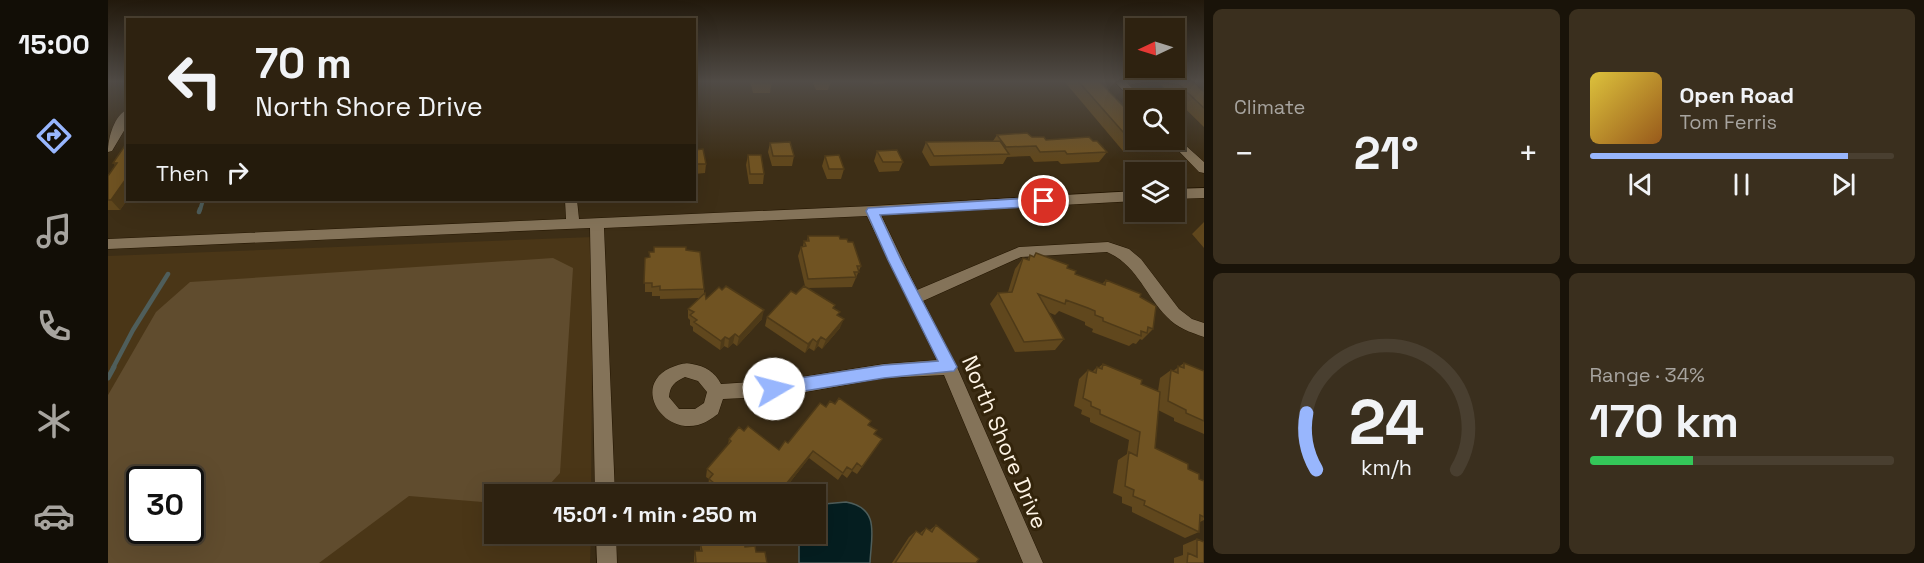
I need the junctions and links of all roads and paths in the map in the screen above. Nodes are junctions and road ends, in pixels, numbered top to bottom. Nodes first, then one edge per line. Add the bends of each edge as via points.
1 (126, 114) edge
2 (111, 116) dead end
3 (126, 116) edge
4 (108, 148) edge
5 (1185, 150) edge
6 (1204, 169) edge
7 (1204, 193) edge
8 (1185, 194) edge
9 (1125, 197) edge
10 (571, 201) edge
11 (872, 211) junction
12 (597, 223) junction
13 (573, 224) junction
14 (108, 244) edge
15 (914, 298) junction
16 (1204, 330) edge
17 (949, 367) junction
18 (716, 392) dead end
19 (605, 484) edge
20 (606, 544) edge
21 (607, 563) edge
22 (1033, 563) edge

1 - 2 street
3 - 4 street
5 - 6 street
7 - 8 street
9 - 11 street
10 - 13 street
11 - 12 street
11 - 15 street, North Shore Drive
12 - 13 street
12 - 19 street
13 - 14 street
15 - 16 street via 1019,252 1108,247 1134,261 1180,322
15 - 17 street, North Shore Drive
17 - 18 street via 884,371 783,388
17 - 22 street, North Shore Drive
20 - 21 street

